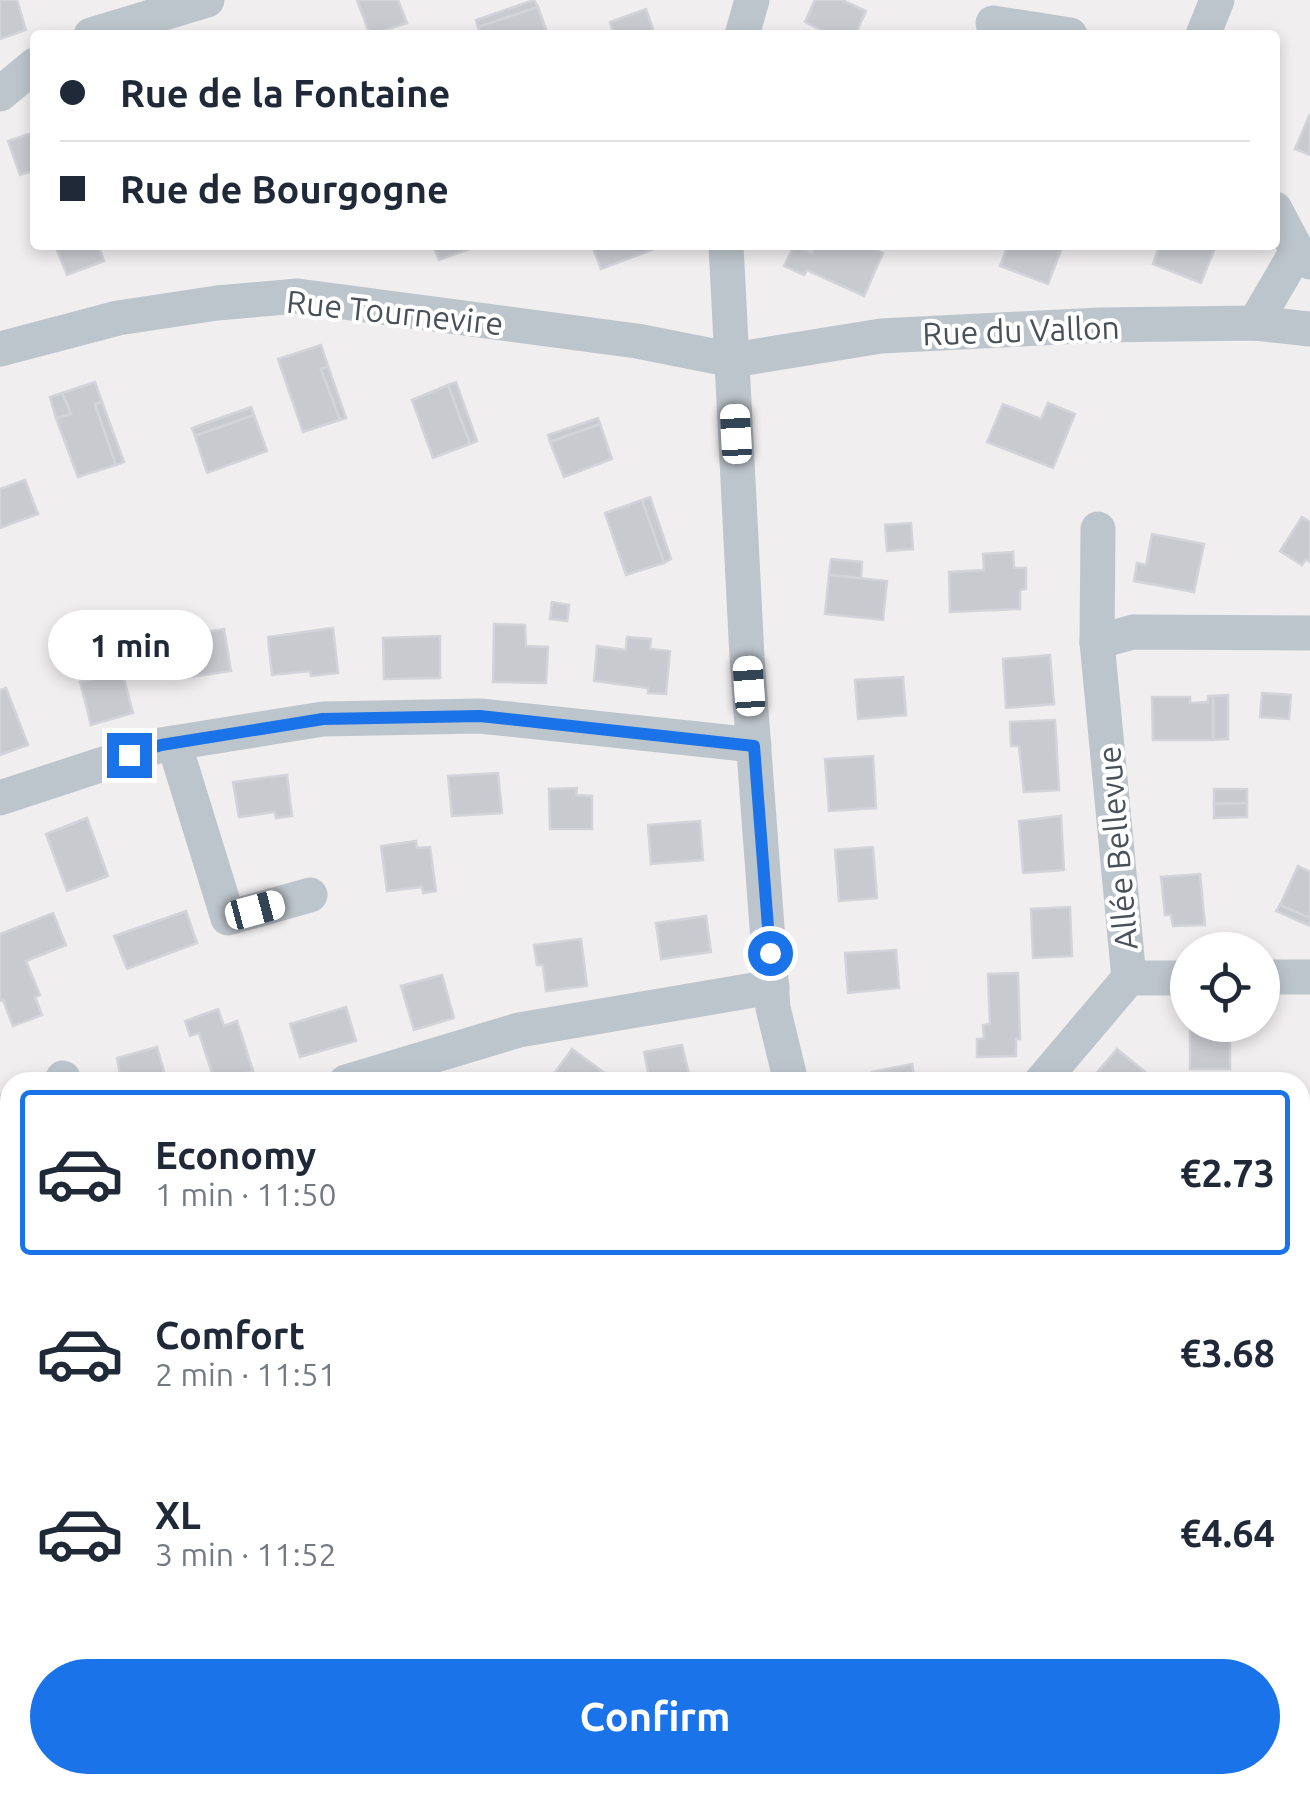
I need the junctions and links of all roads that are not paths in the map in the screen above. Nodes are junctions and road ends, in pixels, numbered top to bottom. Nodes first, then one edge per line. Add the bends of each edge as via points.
1 (207, 0) edge
2 (752, 0) edge
3 (1217, 0) edge
4 (994, 23) dead end
5 (108, 30) edge
6 (743, 30) edge
7 (1038, 30) edge
8 (1205, 30) edge
9 (30, 68) edge
10 (0, 94) edge
11 (1280, 217) edge
12 (726, 250) edge
13 (1304, 257) edge
14 (1255, 323) junction
15 (1310, 330) edge
16 (0, 348) edge
17 (733, 360) junction
18 (1098, 529) dead end
19 (1310, 632) edge
20 (1097, 642) junction
21 (174, 743) junction
22 (754, 746) junction
23 (0, 798) edge
24 (310, 895) dead end
25 (1280, 977) edge
26 (1310, 977) edge
27 (1130, 978) junction
28 (1170, 978) edge
29 (772, 987) junction
30 (379, 1072) edge
31 (789, 1072) edge
32 (1050, 1072) edge

1 - 5 street
2 - 6 street
3 - 8 street
4 - 7 street
9 - 10 street
11 - 13 street
12 - 17 street
13 - 14 street
14 - 15 street, Rue du Vallon
14 - 17 street, Rue du Vallon via 881,336
16 - 17 street, Rue Tournevire via 118,318 298,296
17 - 22 street
18 - 20 street, Allée Bellevue
19 - 20 street via 1133,632
20 - 27 street, Allée Bellevue
21 - 22 street via 323,719 480,716
21 - 23 street
21 - 24 street via 228,918
22 - 29 street
25 - 26 street
27 - 28 street
27 - 32 street, Allée Bellevue
29 - 30 street via 519,1030
29 - 31 street

